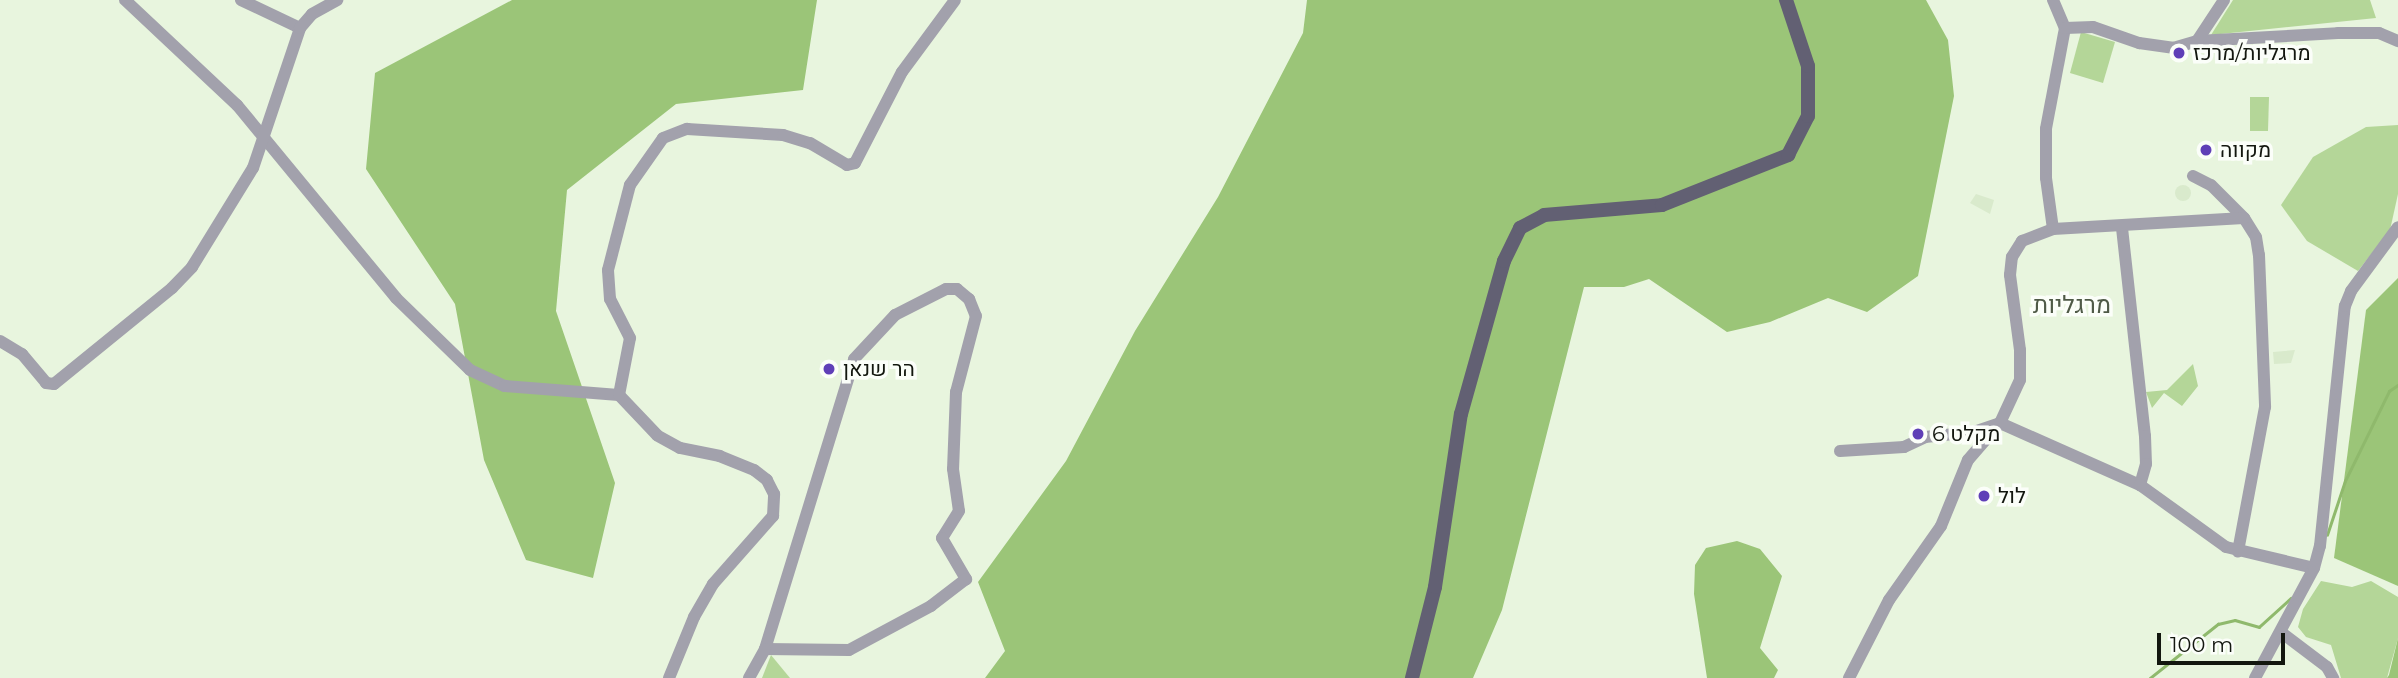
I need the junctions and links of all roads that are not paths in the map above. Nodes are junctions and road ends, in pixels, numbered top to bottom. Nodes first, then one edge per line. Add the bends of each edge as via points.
1 (125, 0) edge
2 (242, 0) edge
3 (337, 0) edge
4 (955, 0) edge
5 (1786, 0) edge
6 (2053, 0) edge
7 (2224, 0) edge
8 (300, 28) junction
9 (2065, 28) junction
10 (2197, 41) junction
11 (2398, 41) edge
12 (265, 143) junction
13 (2193, 176) dead end
14 (2244, 218) junction
15 (2398, 227) edge
16 (2122, 228) junction
17 (2053, 229) junction
18 (0, 341) edge
19 (619, 395) junction
20 (2000, 423) junction
21 (1840, 452) dead end
22 (2140, 485) junction
23 (2238, 551) junction
24 (2314, 568) junction
25 (2281, 633) junction
26 (765, 649) junction
27 (669, 678) edge
28 (750, 678) edge
29 (1412, 678) edge
30 (1849, 678) edge
31 (2255, 678) edge
32 (2333, 678) edge

1 - 12 street via 237,105
2 - 8 street
3 - 8 street via 312,14
4 - 19 street via 902,72 855,163 847,165 810,143 783,135 687,129 663,138 630,185 608,270 610,299 629,338
5 - 29 main road via 1808,66 1808,116 1788,155 1662,205 1544,215 1520,228 1504,261 1461,414 1435,587
6 - 9 street
7 - 10 street
8 - 12 street
9 - 10 street via 2093,27 2139,43 2173,48
9 - 17 street via 2046,129
10 - 11 street via 2379,33
12 - 18 street via 225,218 192,267 139,317 57,382 46,383 22,354
12 - 19 street via 396,298 470,370 505,386
13 - 14 street via 2211,184
14 - 16 street
14 - 23 street via 2256,237 2259,255 2265,407
15 - 24 street via 2351,290 2345,306
16 - 17 street
16 - 22 street via 2145,436 2146,464
17 - 20 street via 2022,241 2012,257 2020,380
19 - 27 street via 656,435 680,448 720,456 754,470 768,480 774,494 773,516 713,584
20 - 21 street via 1974,432 1925,437 1905,447
20 - 22 street
20 - 30 street via 1968,460 1941,526 1889,600
22 - 23 street via 2211,539
23 - 24 street
24 - 25 street
25 - 31 street
25 - 32 street via 2327,667
26 - 26 street via 849,650 931,606 966,579 943,538 959,511 953,469 956,392 976,316 969,299 957,289 935,293 895,315 854,359
26 - 28 street

